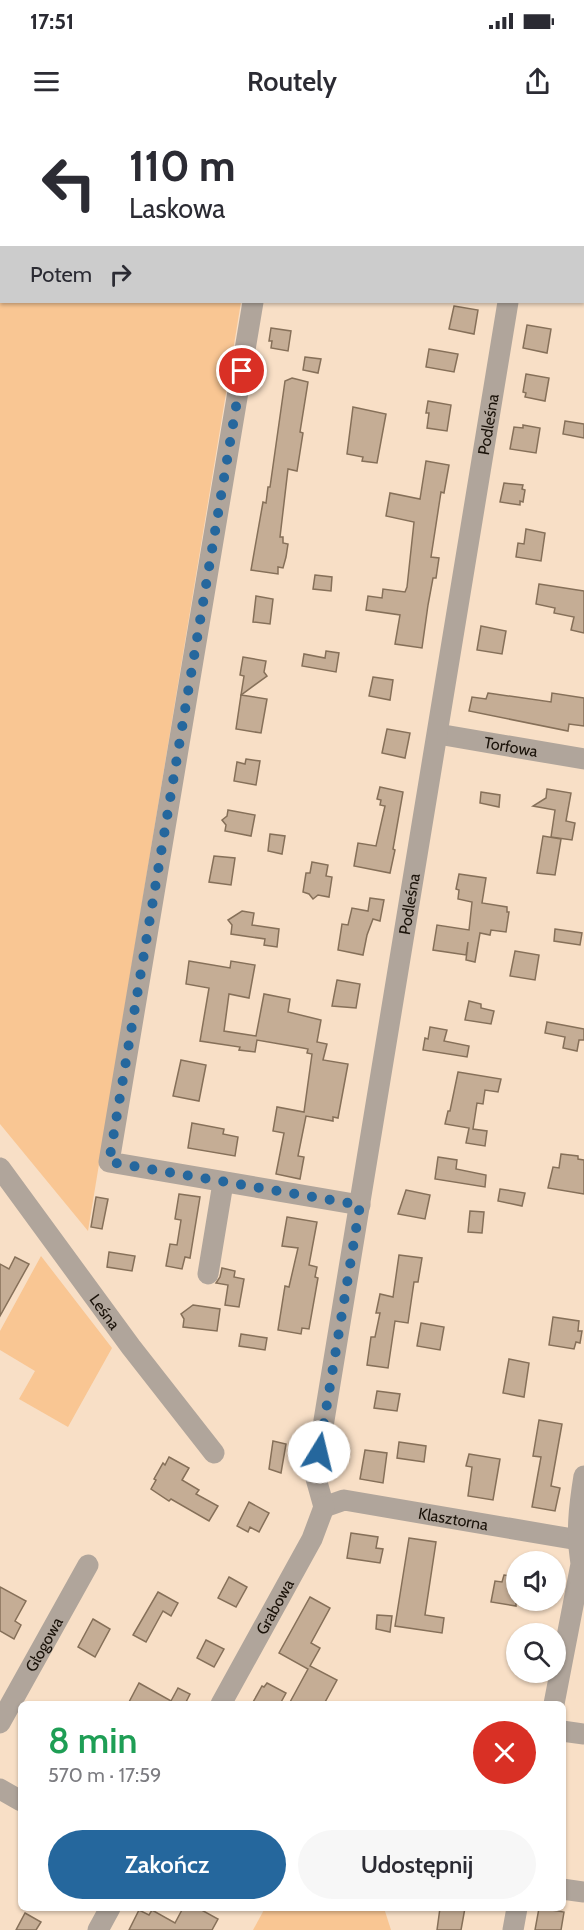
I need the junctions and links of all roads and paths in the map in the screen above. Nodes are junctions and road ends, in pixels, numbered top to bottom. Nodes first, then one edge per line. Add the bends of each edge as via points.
1 (253, 303) edge
2 (508, 303) edge
3 (438, 734) junction
4 (584, 759) edge
5 (0, 1168) edge
6 (223, 1183) junction
7 (360, 1205) junction
8 (208, 1274) dead end
9 (214, 1453) dead end
10 (584, 1476) edge
11 (324, 1507) junction
12 (581, 1541) edge
13 (88, 1564) dead end
14 (223, 1701) edge
15 (555, 1701) edge
16 (0, 1723) edge
17 (566, 1732) edge
18 (584, 1734) edge
19 (0, 1789) edge
20 (18, 1799) edge
21 (566, 1889) edge
22 (584, 1892) edge
23 (108, 1911) edge
24 (516, 1911) edge
25 (98, 1930) edge
26 (513, 1930) edge

1 - 6 street via 109,1162
2 - 3 street, Podleśna
3 - 4 street, Torfowa
3 - 7 street, Podleśna
5 - 9 street, Leśna
6 - 7 street
6 - 8 street
7 - 11 street, Podleśna via 315,1475
10 - 12 street via 578,1517
11 - 12 street, Klasztorna via 344,1500
11 - 14 street, Grabowa via 312,1539
12 - 15 street via 581,1564
13 - 16 street, Głogowa
17 - 18 street
19 - 20 street
21 - 22 street
23 - 25 street
24 - 26 street

